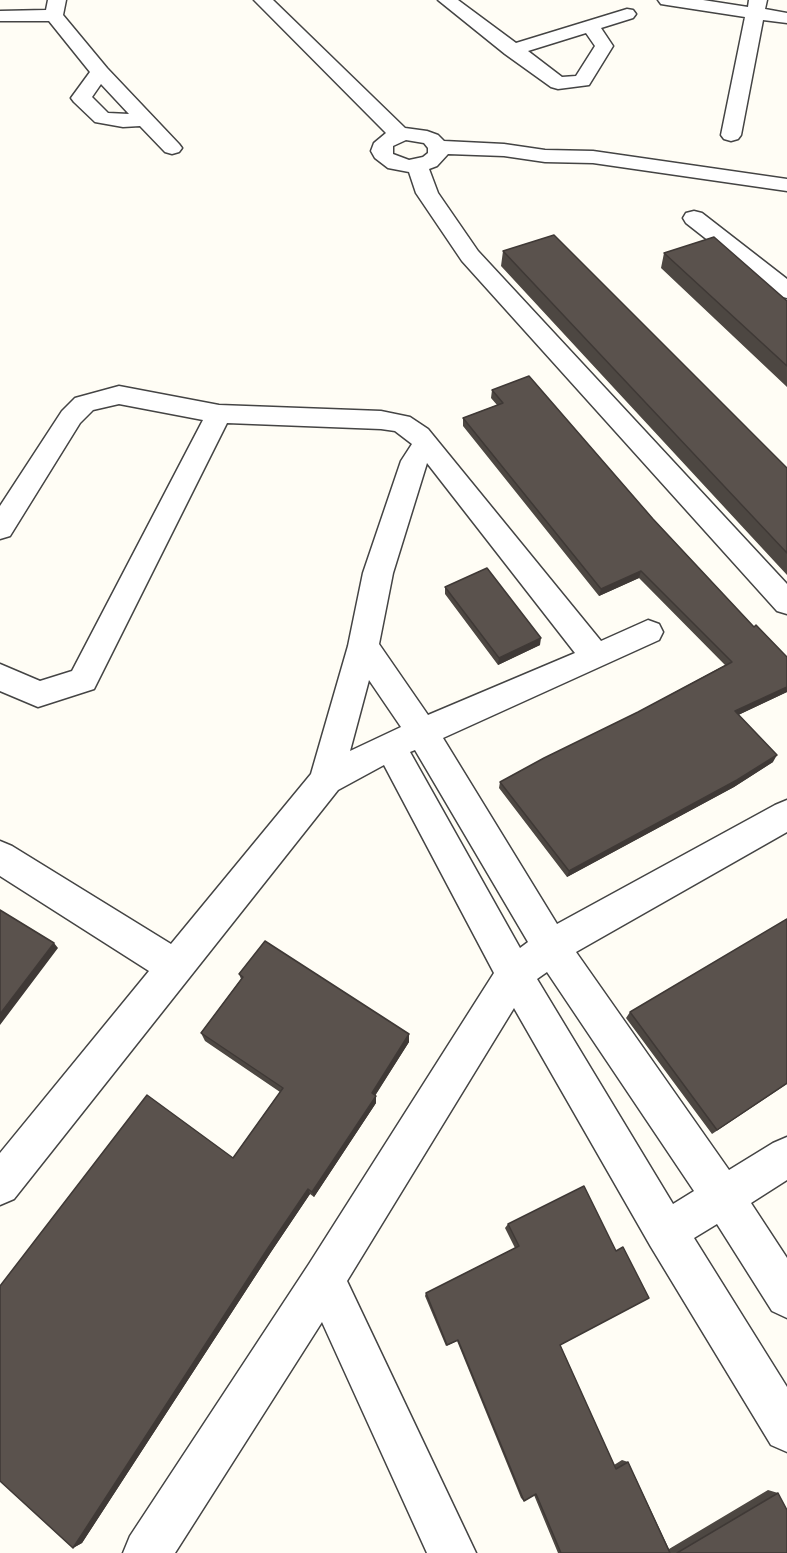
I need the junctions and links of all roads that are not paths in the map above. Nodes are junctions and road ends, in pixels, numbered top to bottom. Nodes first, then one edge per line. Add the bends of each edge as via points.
1 (263, 0) edge
2 (447, 0) edge
3 (666, 0) edge
4 (756, 7) edge
5 (56, 8) edge
6 (627, 14) dead end
7 (0, 16) edge
8 (787, 18) edge
9 (590, 26) junction
10 (512, 50) junction
11 (100, 72) junction
12 (145, 119) junction
13 (400, 135) junction
14 (731, 135) dead end
15 (438, 147) junction
16 (172, 148) dead end
17 (417, 166) junction
18 (787, 184) edge
19 (694, 218) dead end
20 (787, 291) edge
21 (219, 414) junction
22 (425, 446) junction
23 (0, 529) edge
24 (787, 603) edge
25 (648, 632) dead end
26 (363, 646) junction
27 (596, 657) junction
28 (0, 677) edge
29 (422, 732) junction
30 (390, 746) junction
31 (326, 780) junction
32 (787, 815) edge
33 (0, 857) edge
34 (551, 947) junction
35 (175, 968) junction
36 (514, 974) junction
37 (787, 1157) edge
38 (1, 1182) edge
39 (723, 1197) junction
40 (666, 1232) junction
41 (324, 1279) junction
42 (787, 1296) edge
43 (787, 1428) edge
44 (147, 1553) edge
45 (452, 1553) edge

1 - 13 street
2 - 10 street
3 - 4 street
4 - 8 street
4 - 14 street
5 - 7 street
5 - 11 street
6 - 9 street
9 - 10 street
9 - 10 street via 604,46 582,81 558,82
11 - 12 street
11 - 12 street via 81,99 102,118
12 - 16 street
13 - 15 street via 426,137
13 - 17 street via 384,143 382,154 395,164
15 - 17 street via 435,158
15 - 18 street via 593,157
17 - 24 street via 427,193 470,256
19 - 20 street
21 - 22 street via 391,422 410,428
21 - 23 street via 119,395 84,404 71,417
21 - 28 street via 83,680 38,694
22 - 26 street via 414,461 395,516
22 - 27 street
25 - 27 street
26 - 29 street
26 - 31 street
27 - 29 street
29 - 30 street
29 - 34 street
30 - 31 street
30 - 36 street
31 - 35 street
32 - 34 street
33 - 35 street
34 - 36 street
34 - 39 street
35 - 38 street
36 - 40 street
36 - 41 street
37 - 39 street
39 - 40 street
39 - 42 street
40 - 43 street
41 - 44 street
41 - 45 street

